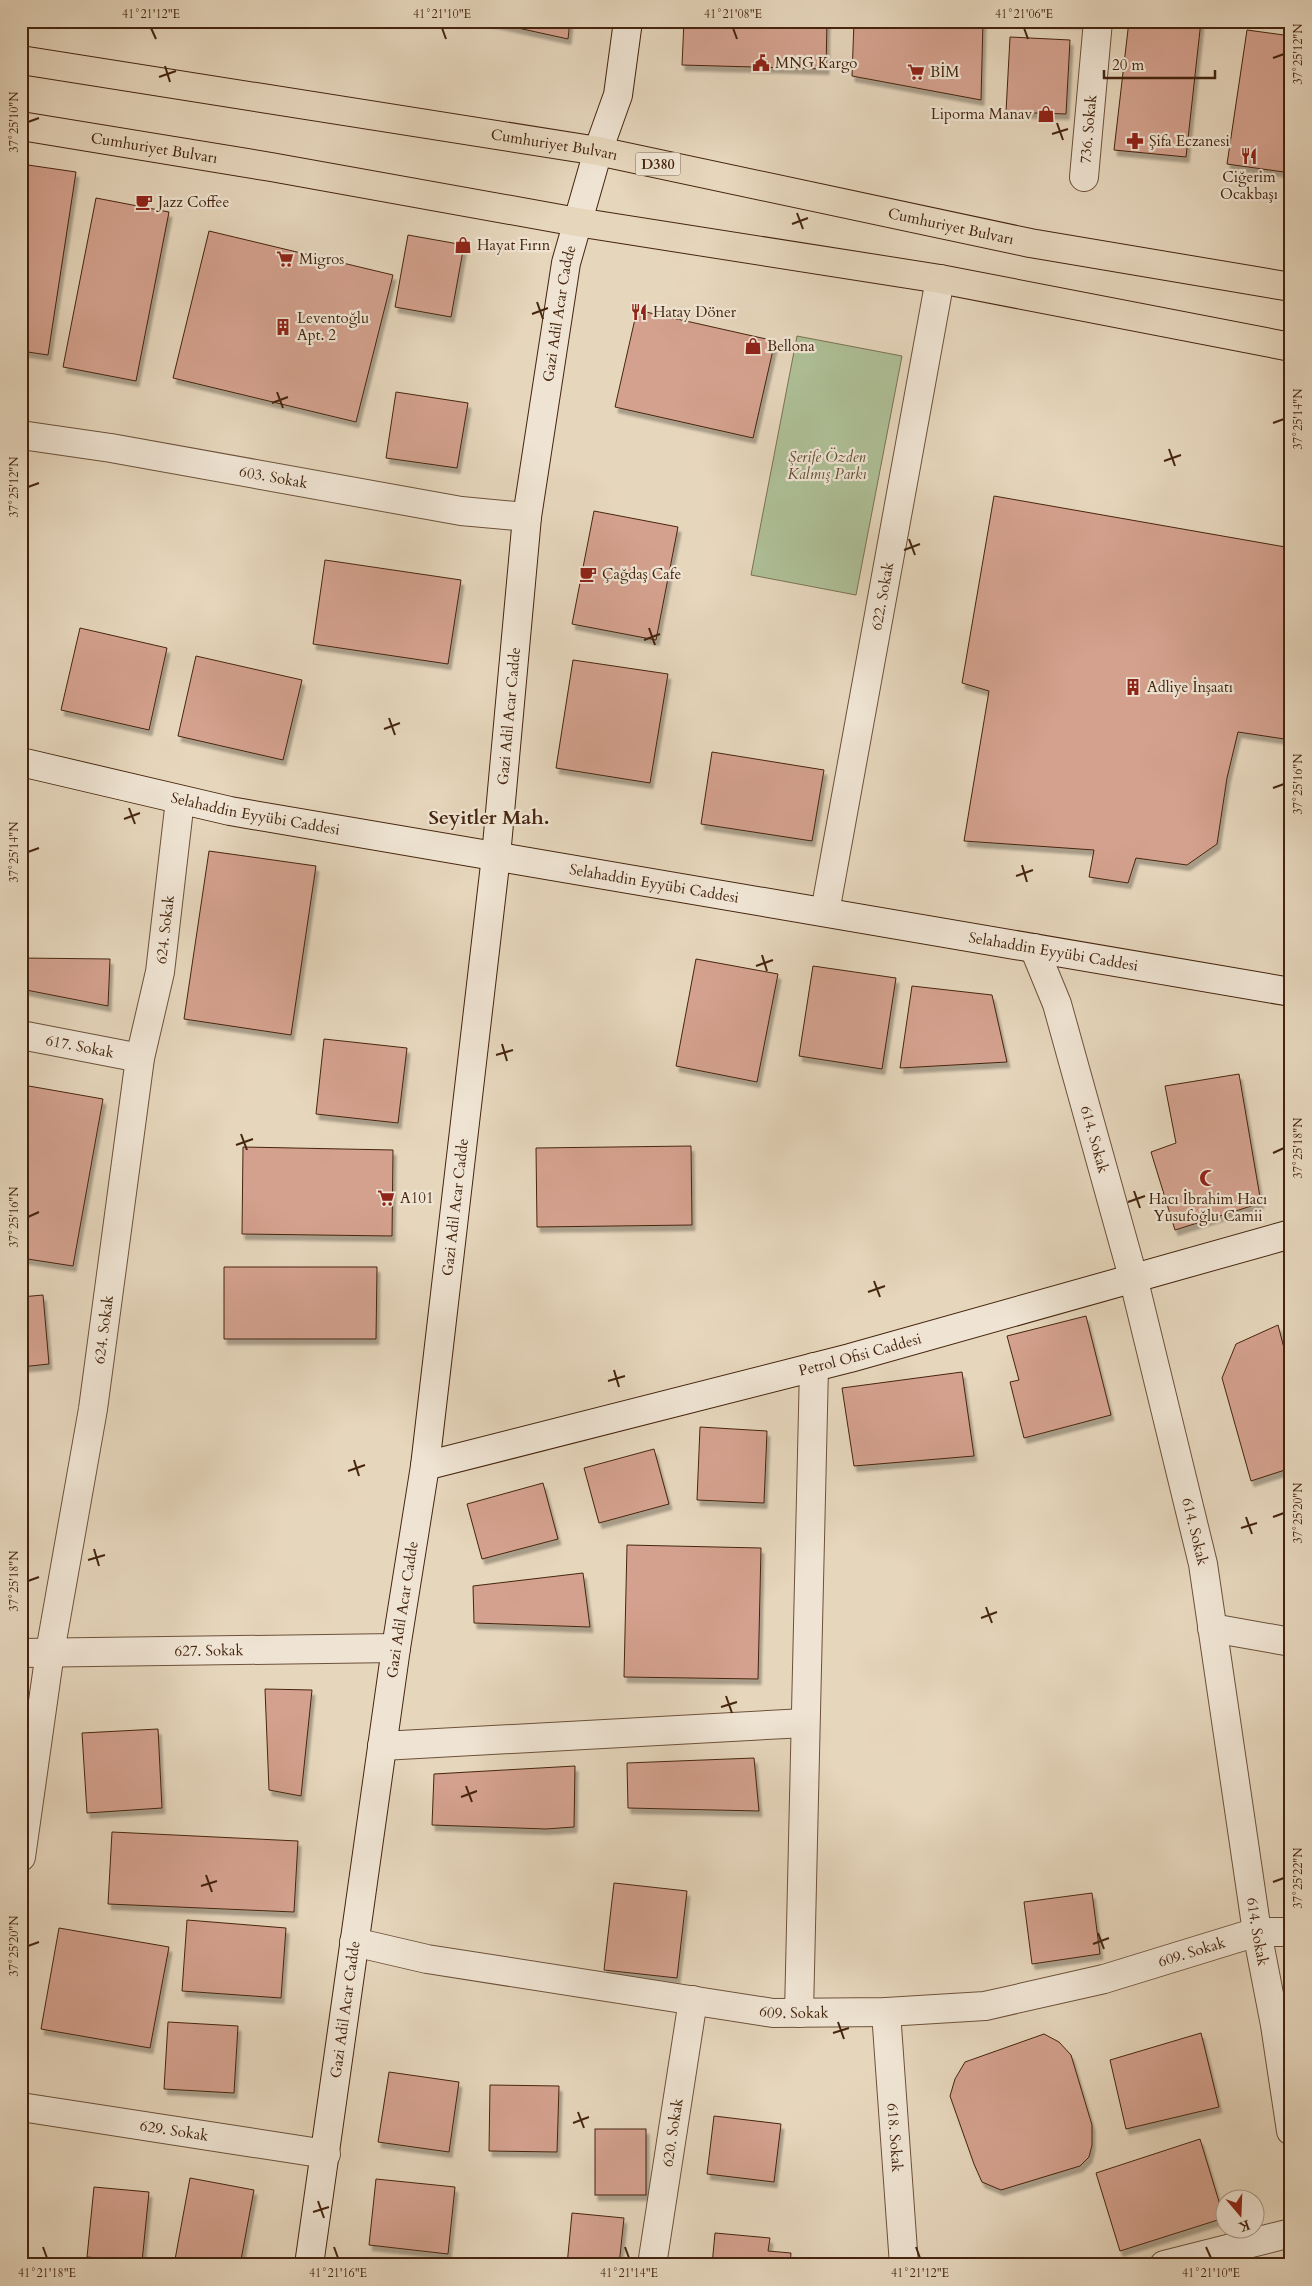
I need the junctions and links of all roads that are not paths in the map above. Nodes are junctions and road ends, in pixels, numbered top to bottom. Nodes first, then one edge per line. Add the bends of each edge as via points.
1 (628, 21) edge
2 (1098, 21) edge
3 (21, 60) edge
4 (21, 126) edge
5 (598, 152) junction
6 (1084, 177) dead end
7 (577, 222) junction
8 (940, 279) junction
9 (1291, 287) edge
10 (1291, 347) edge
11 (21, 435) edge
12 (527, 518) junction
13 (21, 762) edge
14 (180, 800) junction
15 (496, 856) junction
16 (825, 912) junction
17 (1034, 948) junction
18 (1291, 992) edge
19 (21, 1035) edge
20 (140, 1058) junction
21 (1291, 1234) edge
22 (1133, 1277) junction
23 (814, 1367) junction
24 (425, 1466) junction
25 (1212, 1628) junction
26 (1291, 1642) edge
27 (396, 1648) junction
28 (50, 1652) junction
29 (21, 1653) edge
30 (806, 1723) junction
31 (382, 1746) junction
32 (21, 1857) edge
33 (1257, 1932) junction
34 (1291, 1932) edge
35 (354, 1942) junction
36 (693, 2000) junction
37 (886, 2012) junction
38 (799, 2013) junction
39 (21, 2107) edge
40 (1291, 2132) edge
41 (326, 2154) junction
42 (1291, 2233) edge
43 (309, 2265) edge
44 (652, 2265) edge
45 (904, 2265) edge
46 (1164, 2265) edge

1 - 5 street, Gazi Adil Acar Cadde via 618,95
2 - 6 street, 736. Sokak
3 - 5 main road, Cumhuriyet Bulvarı / D380
4 - 7 main road, Cumhuriyet Bulvarı
5 - 7 street, Gazi Adil Acar Cadde
5 - 9 main road, Cumhuriyet Bulvarı / D380 via 1030,243
7 - 8 main road, Cumhuriyet Bulvarı
7 - 12 street, Gazi Adil Acar Cadde via 566,264
8 - 10 main road, Cumhuriyet Bulvarı
8 - 16 street, 622. Sokak
11 - 12 street, 603. Sokak via 111,448 461,511
12 - 15 street, Gazi Adil Acar Cadde
13 - 14 street, Selahaddin Eyyübi Caddesi
14 - 15 street, Selahaddin Eyyübi Caddesi
14 - 20 street, 624. Sokak via 160,972
15 - 16 street, Selahaddin Eyyübi Caddesi
15 - 24 street, Gazi Adil Acar Cadde
16 - 17 street, Selahaddin Eyyübi Caddesi
17 - 18 street, Selahaddin Eyyübi Caddesi
17 - 22 street, 614. Sokak via 1057,1004
19 - 20 street, 617. Sokak
20 - 28 street, 624. Sokak via 93,1409
21 - 22 street, Petrol Ofisi Caddesi
22 - 23 street, Petrol Ofisi Caddesi
22 - 25 street, 614. Sokak via 1203,1564
23 - 24 street, Petrol Ofisi Caddesi
23 - 30 street
24 - 27 street, Gazi Adil Acar Cadde
25 - 26 street
25 - 33 street, 614. Sokak
27 - 28 street, 627. Sokak
27 - 31 street, Gazi Adil Acar Cadde
28 - 29 street, 627. Sokak
28 - 32 street, 624. Sokak
30 - 31 street
30 - 38 street
31 - 35 street, Gazi Adil Acar Cadde
33 - 34 street, 609. Sokak
33 - 37 street, 609. Sokak via 1104,1979 985,2006
33 - 40 street, 614. Sokak
35 - 36 street, 609. Sokak via 427,1959
35 - 41 street, Gazi Adil Acar Cadde
36 - 38 street, 609. Sokak via 773,2013
36 - 44 street, 620. Sokak
37 - 38 street, 609. Sokak
37 - 45 street, 618. Sokak
39 - 41 street, 629. Sokak
41 - 43 street, Gazi Adil Acar Cadde
42 - 46 street

